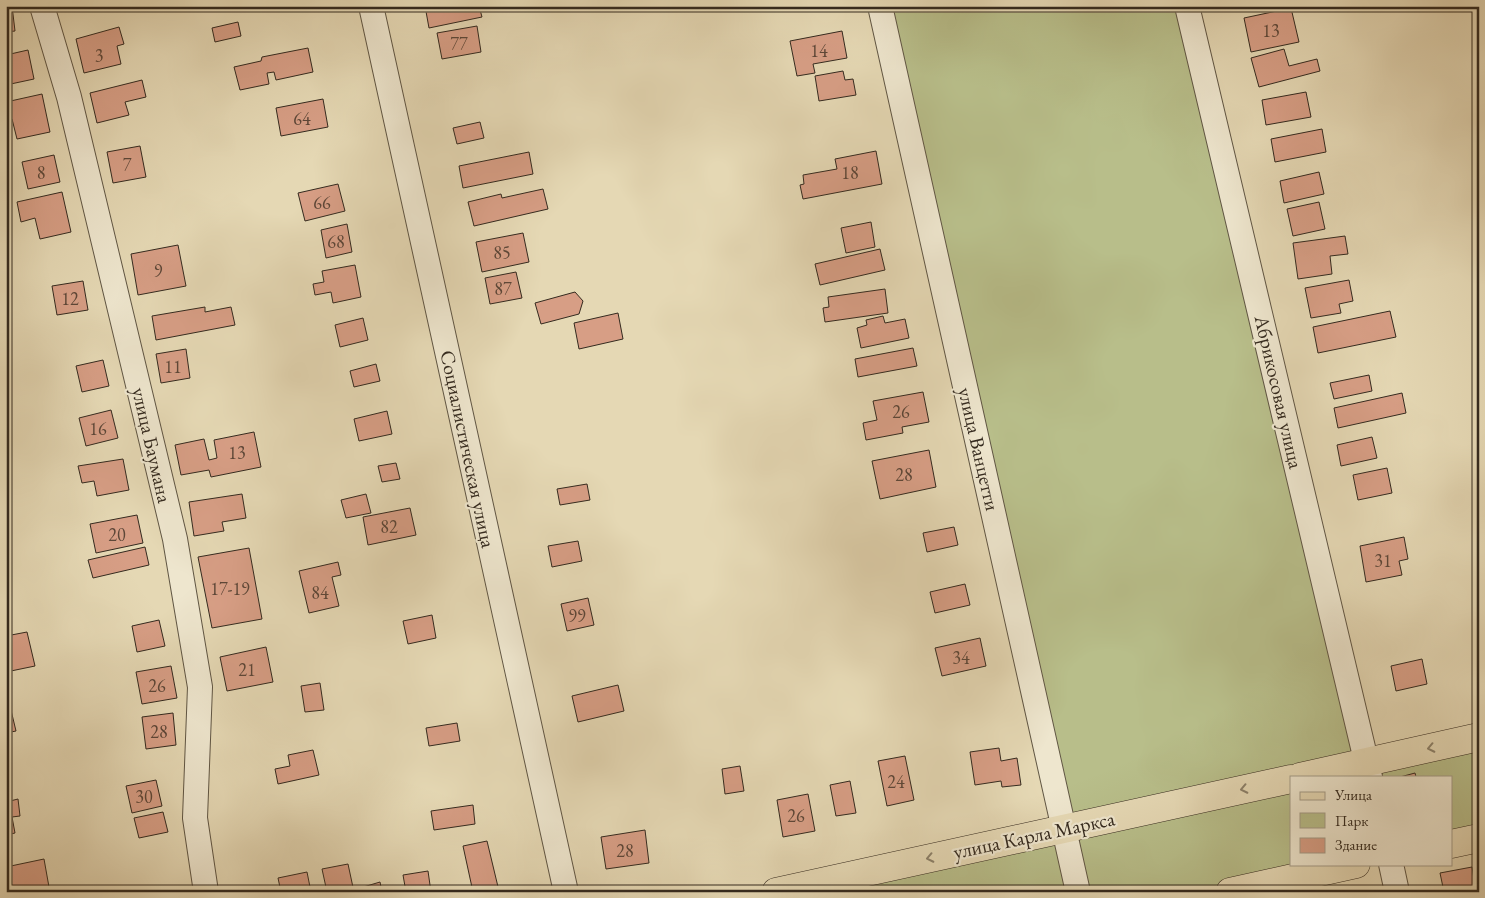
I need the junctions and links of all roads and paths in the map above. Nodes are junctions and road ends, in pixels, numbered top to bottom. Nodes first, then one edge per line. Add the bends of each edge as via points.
1 (42, 6) edge
2 (371, 6) edge
3 (880, 6) edge
4 (1187, 6) edge
5 (1479, 738) edge
6 (1368, 769) edge
7 (1308, 776) edge
8 (1290, 779) edge
9 (1063, 829) junction
10 (1479, 838) edge
11 (1452, 844) edge
12 (1347, 866) edge
13 (1391, 866) edge
14 (206, 892) edge
15 (566, 892) edge
16 (776, 892) edge
17 (1078, 892) edge
18 (1230, 892) edge
19 (1397, 892) edge

1 - 14 street, улица Баумана via 69,97 174,539 200,687 195,818
2 - 15 street, Социалистическая улица
3 - 9 street, улица Ванцетти
4 - 6 street, Абрикосовая улица
5 -> 6 main road
6 - 7 main road
8 -> 9 main road, улица Карла Маркса
9 -> 16 main road, улица Карла Маркса
9 - 17 street, улица Ванцетти
10 - 11 main road
12 - 18 main road
13 - 19 street

